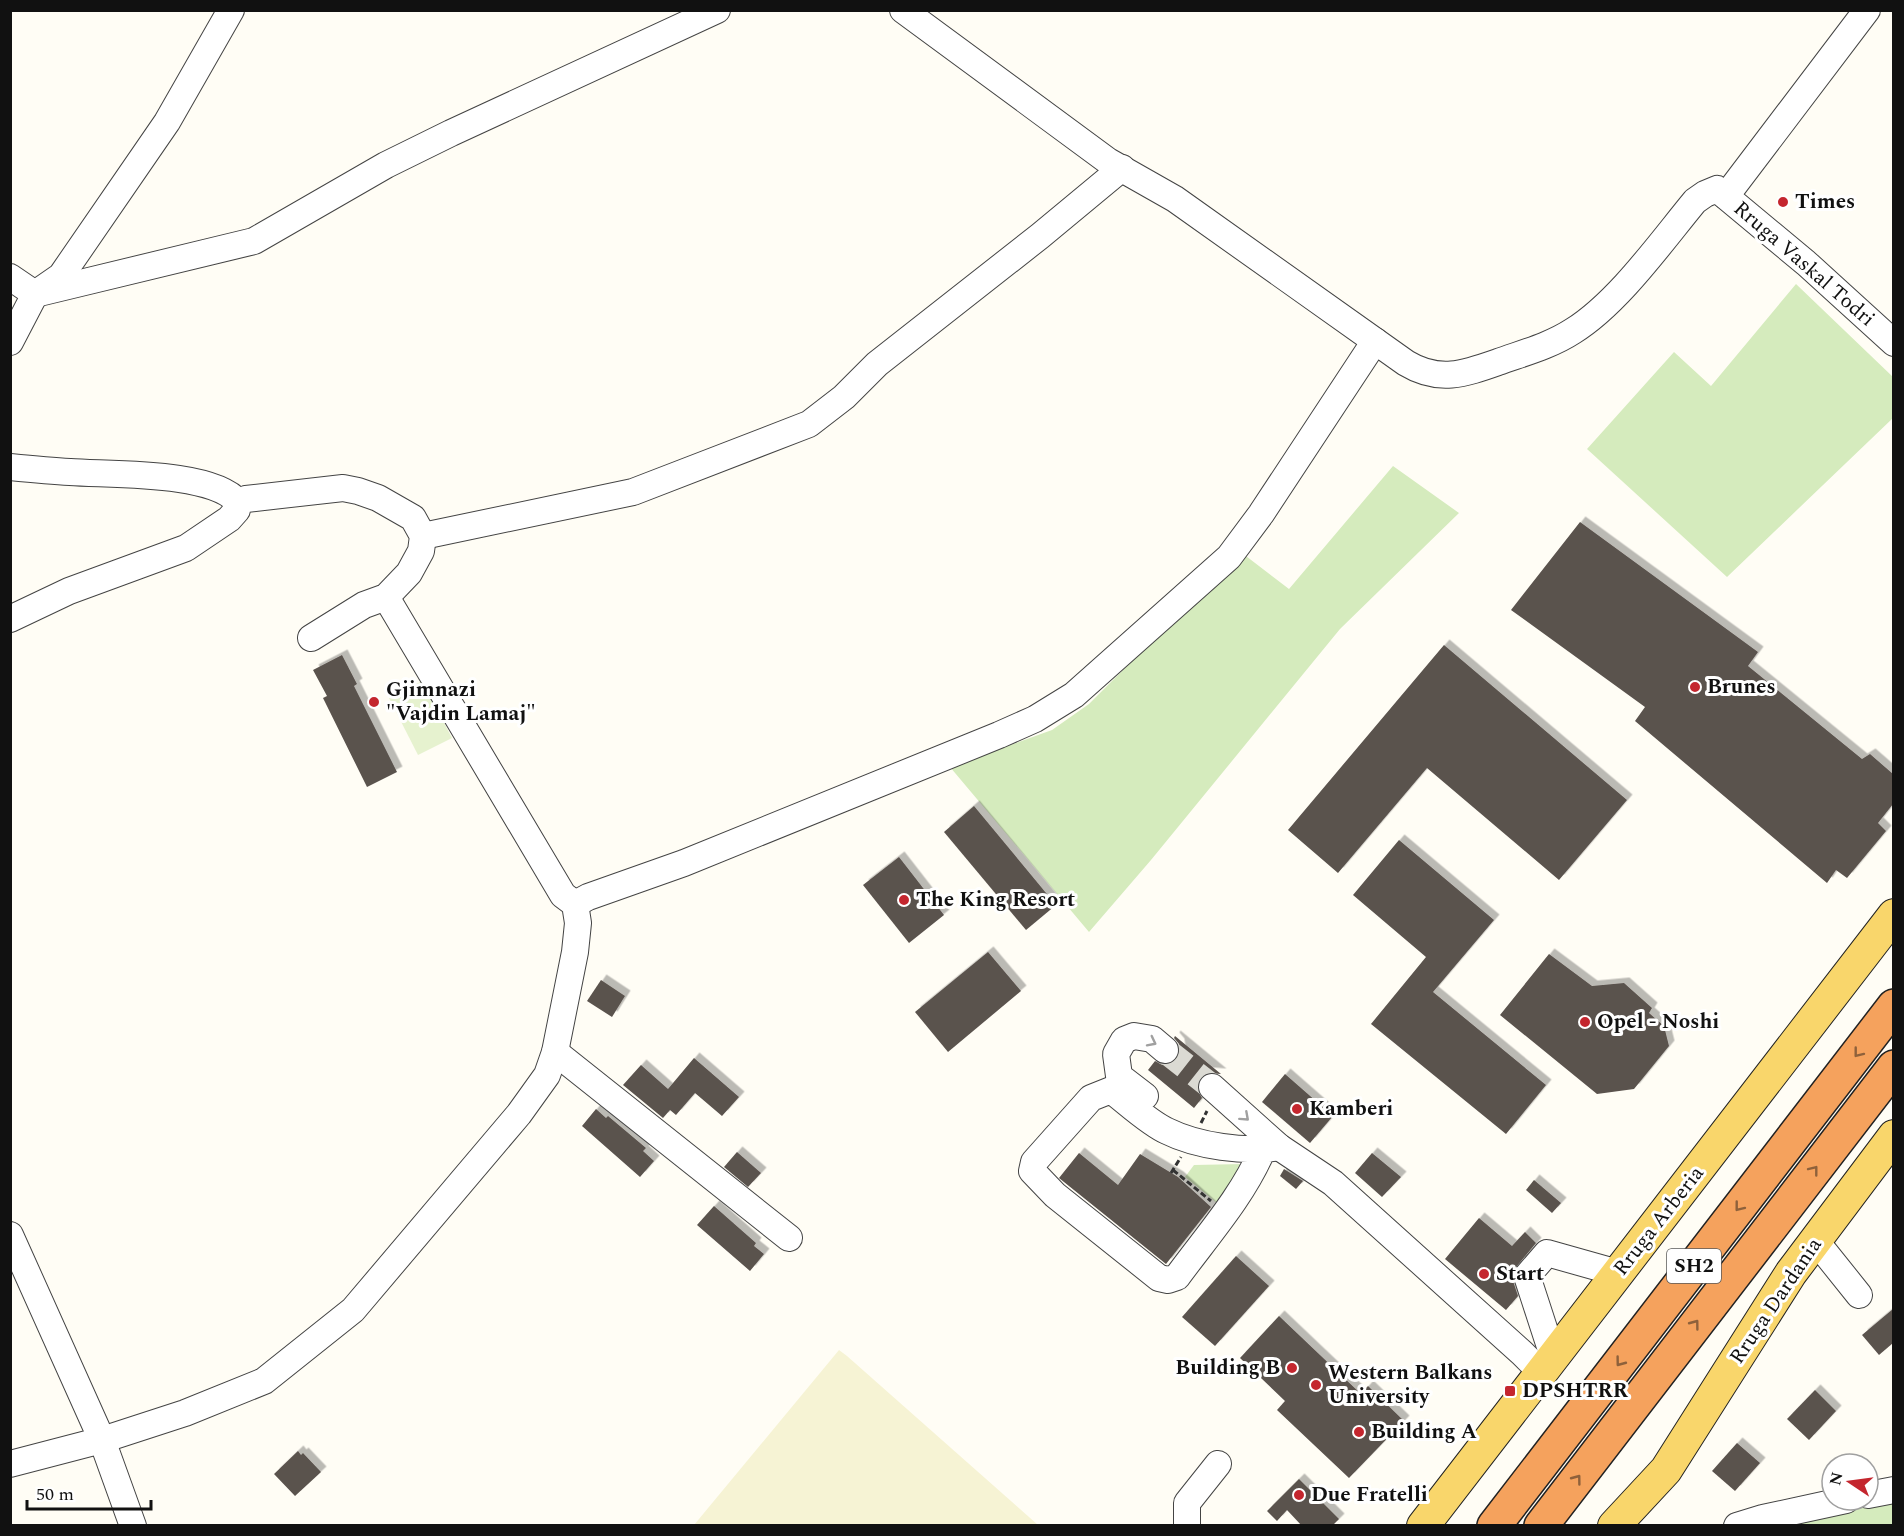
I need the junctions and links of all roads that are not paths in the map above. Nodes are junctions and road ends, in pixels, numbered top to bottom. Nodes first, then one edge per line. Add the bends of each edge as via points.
1 (231, 10) edge
2 (717, 10) edge
3 (903, 10) edge
4 (1867, 10) edge
5 (1122, 168) junction
6 (1726, 196) junction
7 (10, 277) edge
8 (35, 294) junction
9 (1375, 341) junction
10 (10, 342) edge
11 (1893, 343) edge
12 (10, 467) edge
13 (238, 502) junction
14 (423, 536) junction
15 (386, 597) junction
16 (10, 619) edge
17 (311, 638) dead end
18 (575, 904) junction
19 (1893, 915) edge
20 (1893, 1006) edge
21 (1165, 1050) tunnel mouth
22 (555, 1052) junction
23 (1893, 1067) edge
24 (1212, 1087) tunnel mouth
25 (1891, 1146) edge
26 (1271, 1149) junction
27 (10, 1235) edge
28 (789, 1238) dead end
29 (1815, 1240) junction
30 (1618, 1273) junction
31 (1859, 1295) dead end
32 (1547, 1364) junction
33 (102, 1440) junction
34 (10, 1464) edge
35 (1218, 1464) dead end
36 (1820, 1506) edge
37 (133, 1526) edge
38 (1187, 1526) edge
39 (1423, 1526) edge
40 (1494, 1526) edge
41 (1541, 1526) edge
42 (1614, 1526) edge
43 (1737, 1526) edge

1 - 8 street via 160,132 61,276
2 - 8 street via 451,132 254,241
3 - 5 street
4 - 6 street, Rruga Vaskal Todri
5 - 9 street via 1175,199
5 - 14 street via 808,424 633,492
6 - 9 street via 1717,189 1695,201 1598,312 1575,330 1538,348 1476,370 1441,376 1415,368
6 - 11 street, Rruga Vaskal Todri
7 - 8 street
8 - 10 street
9 - 18 street via 1262,514 1229,557 1074,695 999,735
12 - 13 street via 177,477 221,490
13 - 14 street via 343,488 396,507 412,518
13 - 16 street via 229,519 186,548 69,591
14 - 15 street via 421,551 409,573
15 - 17 street via 364,605
15 - 18 street via 563,895
18 - 22 street via 575,952
19 - 30 main road, Rruga Arberia
20 -> 40 highway, SH2
26 -> 21 street via 1185,1126 1119,1076 1116,1054 1124,1040 1134,1036 1152,1039
22 - 28 street
22 - 33 street via 547,1076 519,1114 353,1310 264,1381 185,1413
41 -> 23 highway, SH2
24 -> 26 street
25 - 29 main road, Rruga Dardania
26 - 26 street via 1177,1277 1168,1280 1159,1278 1055,1195 1032,1171 1034,1162 1091,1098 1111,1090 1165,1131 1198,1143
26 - 32 street via 1334,1183 1522,1353
27 - 33 street
29 - 31 street
29 - 42 main road, Rruga Dardania via 1666,1470
30 - 32 main road, Rruga Arberia
30 - 32 street via 1547,1253 1527,1276
32 - 39 main road, Rruga Arberia
33 - 34 street
33 - 37 street
35 - 38 street via 1187,1503
36 - 43 street

